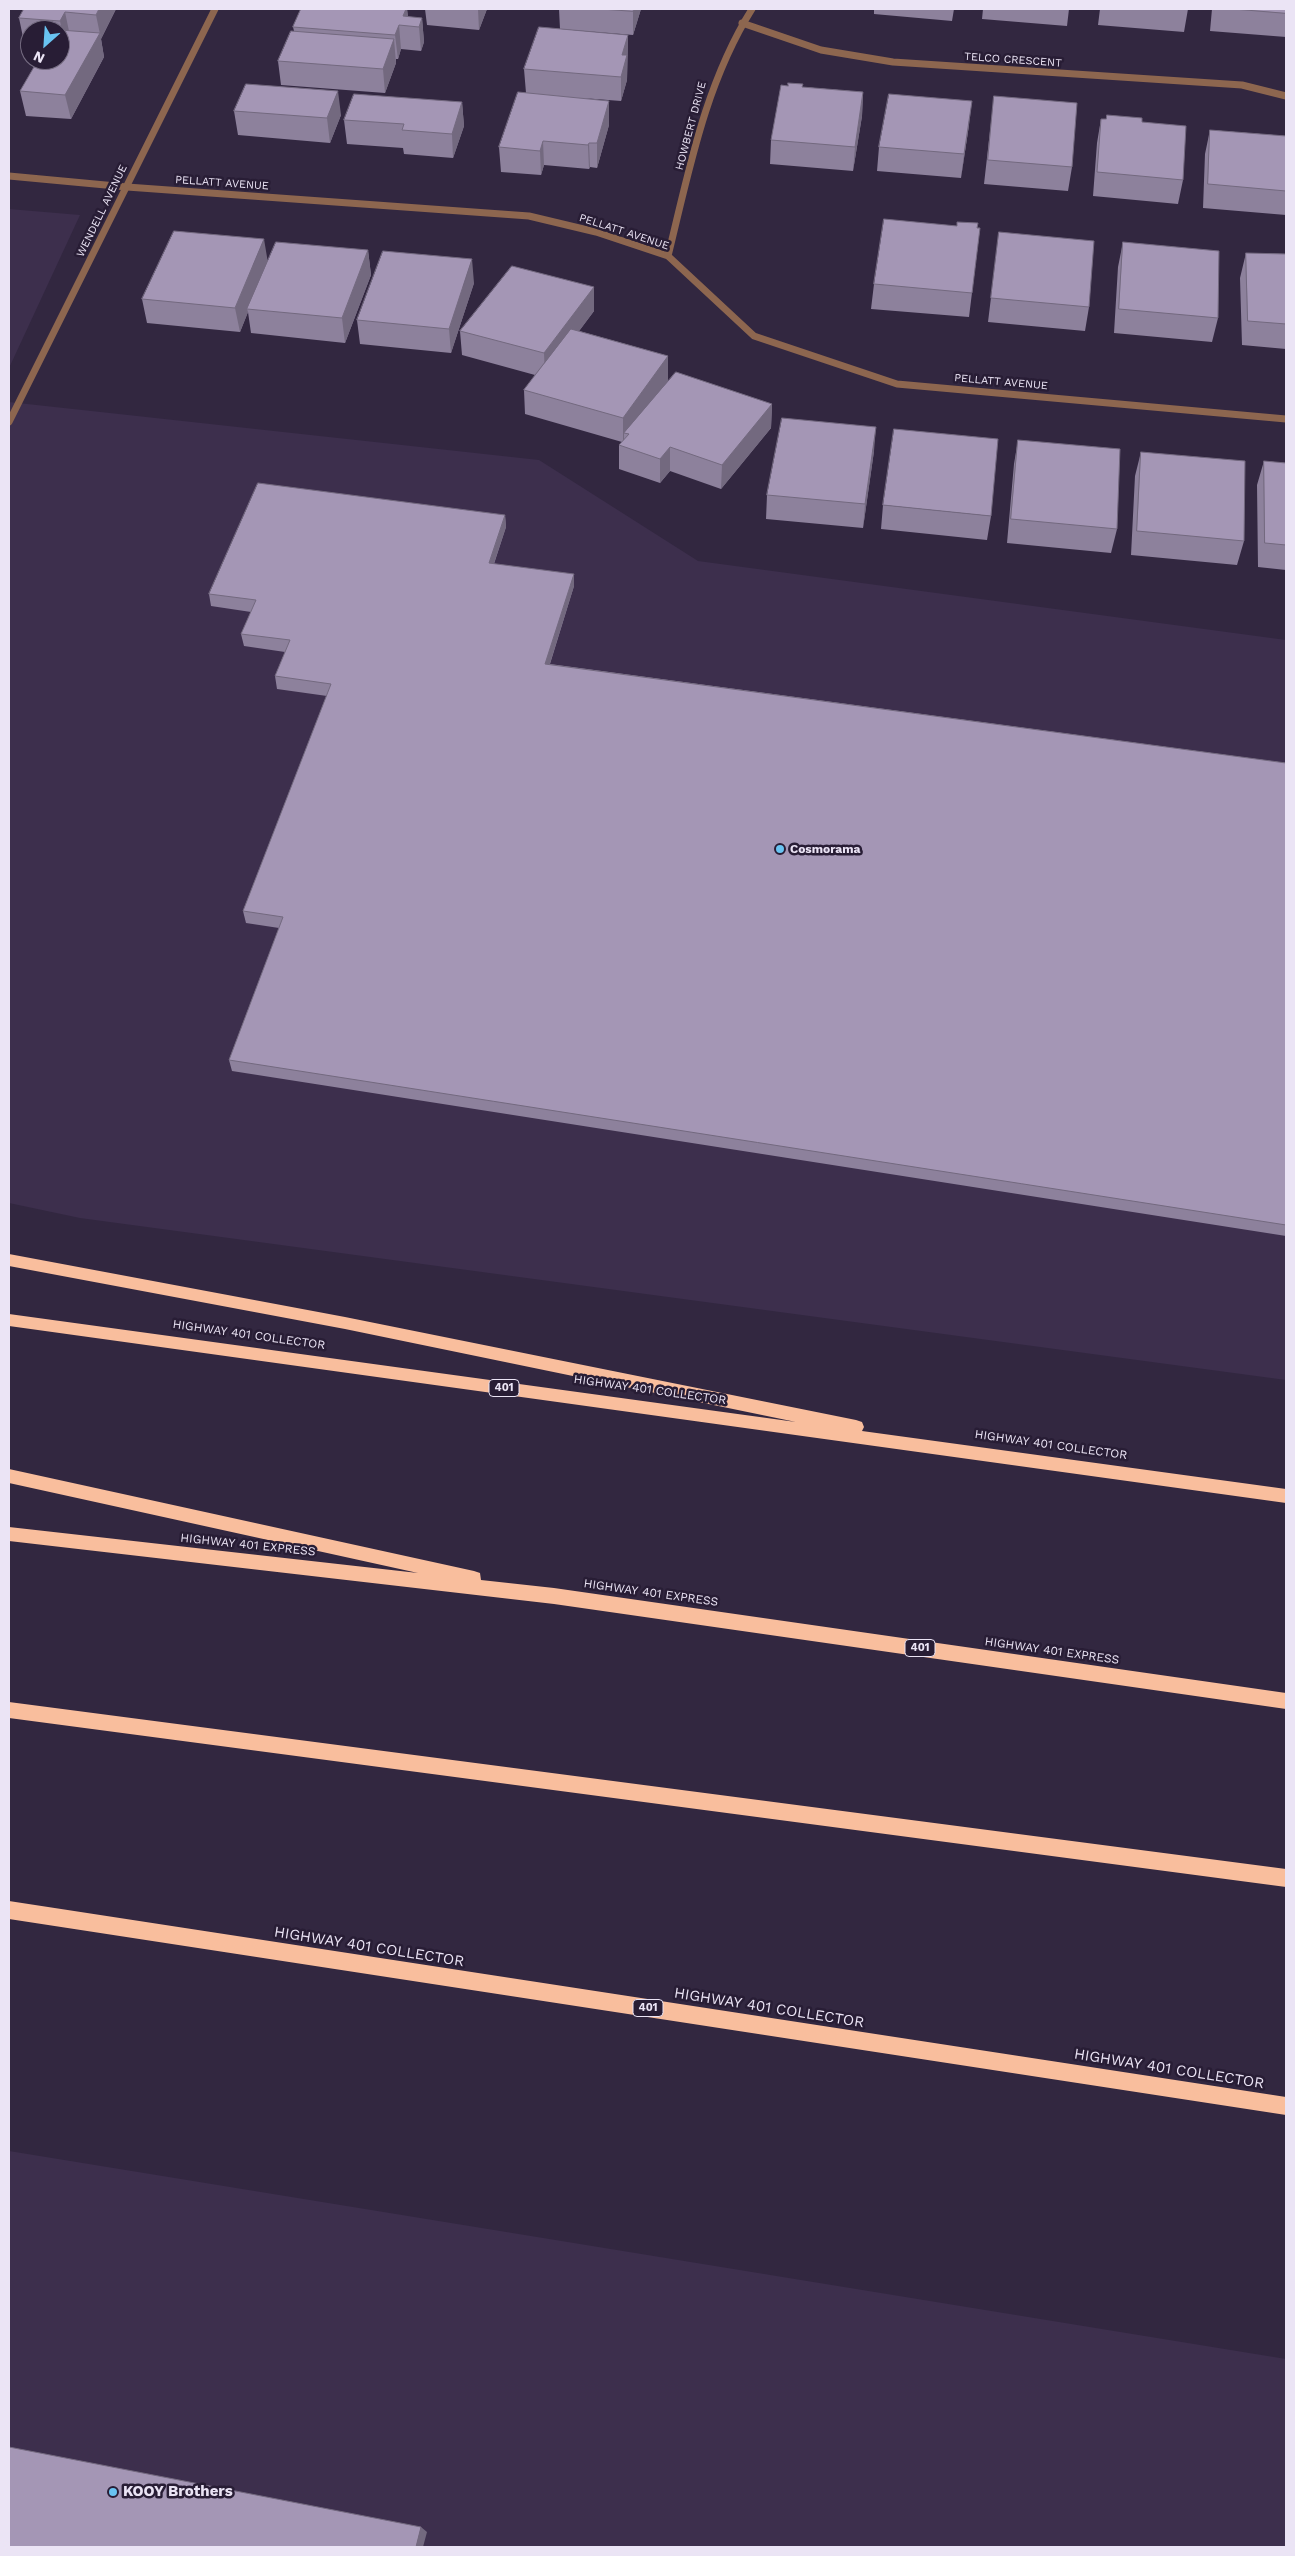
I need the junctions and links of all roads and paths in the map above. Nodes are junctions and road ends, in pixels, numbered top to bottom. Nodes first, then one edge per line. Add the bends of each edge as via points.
1 (215, 9) edge
2 (752, 9) edge
3 (742, 23) junction
4 (1286, 96) edge
5 (9, 176) edge
6 (127, 187) junction
7 (668, 256) junction
8 (1286, 419) edge
9 (9, 422) edge
10 (9, 1260) edge
11 (9, 1320) edge
12 (1000, 1456) junction
13 (9, 1476) edge
14 (1286, 1496) edge
15 (9, 1534) edge
16 (554, 1596) junction
17 (1286, 1701) edge
18 (9, 1710) edge
19 (1286, 1878) edge
20 (9, 1910) edge
21 (1286, 2106) edge

1 - 6 street, WENDELL AVENUE
2 - 3 street, HOWBERT DRIVE
3 - 4 street, TELCO CRESCENT via 821,50 894,62 1242,85
3 - 7 street, HOWBERT DRIVE via 714,80
5 - 6 street, PELLATT AVENUE
6 - 7 street, PELLATT AVENUE via 530,216 596,232
6 - 9 street, WENDELL AVENUE
7 - 8 street, PELLATT AVENUE via 754,336 897,384
10 - 12 highway via 354,1325
11 - 12 highway, HIGHWAY 401 COLLECTOR / 401
12 - 14 highway, HIGHWAY 401 COLLECTOR / 401
13 - 16 highway
15 - 16 highway, HIGHWAY 401 EXPRESS / 401
16 - 17 highway, HIGHWAY 401 EXPRESS / 401
18 - 19 highway
20 - 21 highway, HIGHWAY 401 COLLECTOR / 401

